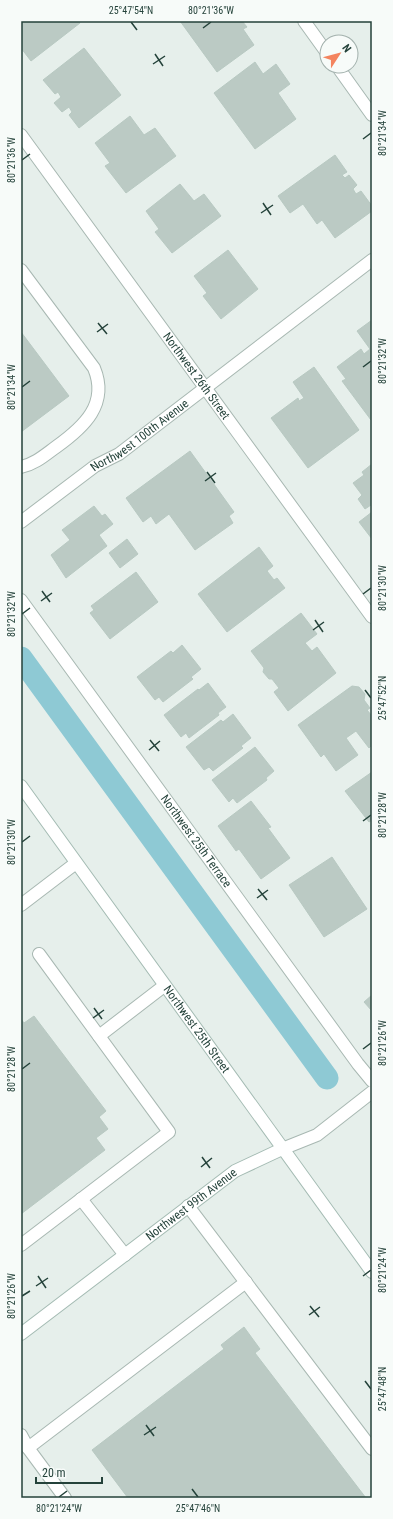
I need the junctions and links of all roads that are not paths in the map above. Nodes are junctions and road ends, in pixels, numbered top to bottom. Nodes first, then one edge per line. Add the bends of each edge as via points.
1 (304, 21) edge
2 (319, 42) edge
3 (343, 74) edge
4 (372, 115) edge
5 (21, 135) edge
6 (372, 260) edge
7 (21, 270) edge
8 (204, 388) junction
9 (21, 467) edge
10 (21, 522) edge
11 (21, 600) edge
12 (372, 617) edge
13 (21, 786) edge
14 (76, 863) junction
15 (21, 905) edge
16 (39, 954) dead end
17 (164, 986) junction
18 (99, 1036) junction
19 (372, 1081) edge
20 (372, 1092) edge
21 (282, 1150) junction
22 (81, 1199) junction
23 (188, 1206) junction
24 (21, 1244) edge
25 (125, 1255) junction
26 (372, 1272) edge
27 (246, 1282) junction
28 (21, 1334) edge
29 (21, 1435) edge
30 (28, 1448) junction
31 (372, 1449) edge
32 (66, 1498) edge

1 - 2 street
3 - 4 street
5 - 8 street, Northwest 26th Street
6 - 8 street, Northwest 100th Avenue
7 - 9 street via 94,368 99,390 92,412 77,430 44,456
8 - 10 street, Northwest 100th Avenue via 119,454 95,466
8 - 12 street, Northwest 26th Street
11 - 19 street, Northwest 25th Terrace
13 - 14 street, Northwest 25th Street
14 - 15 street
14 - 17 street, Northwest 25th Street
16 - 18 street
17 - 18 street
17 - 21 street, Northwest 25th Street
18 - 22 street via 169,1132
20 - 21 street, Northwest 99th Avenue via 317,1135
21 - 23 street, Northwest 99th Avenue via 235,1170
21 - 26 street, Northwest 25th Street
22 - 24 street
22 - 25 street
23 - 25 street, Northwest 99th Avenue
23 - 27 street
25 - 28 street, Northwest 99th Avenue
27 - 30 street
27 - 31 street
29 - 30 street
30 - 32 street

